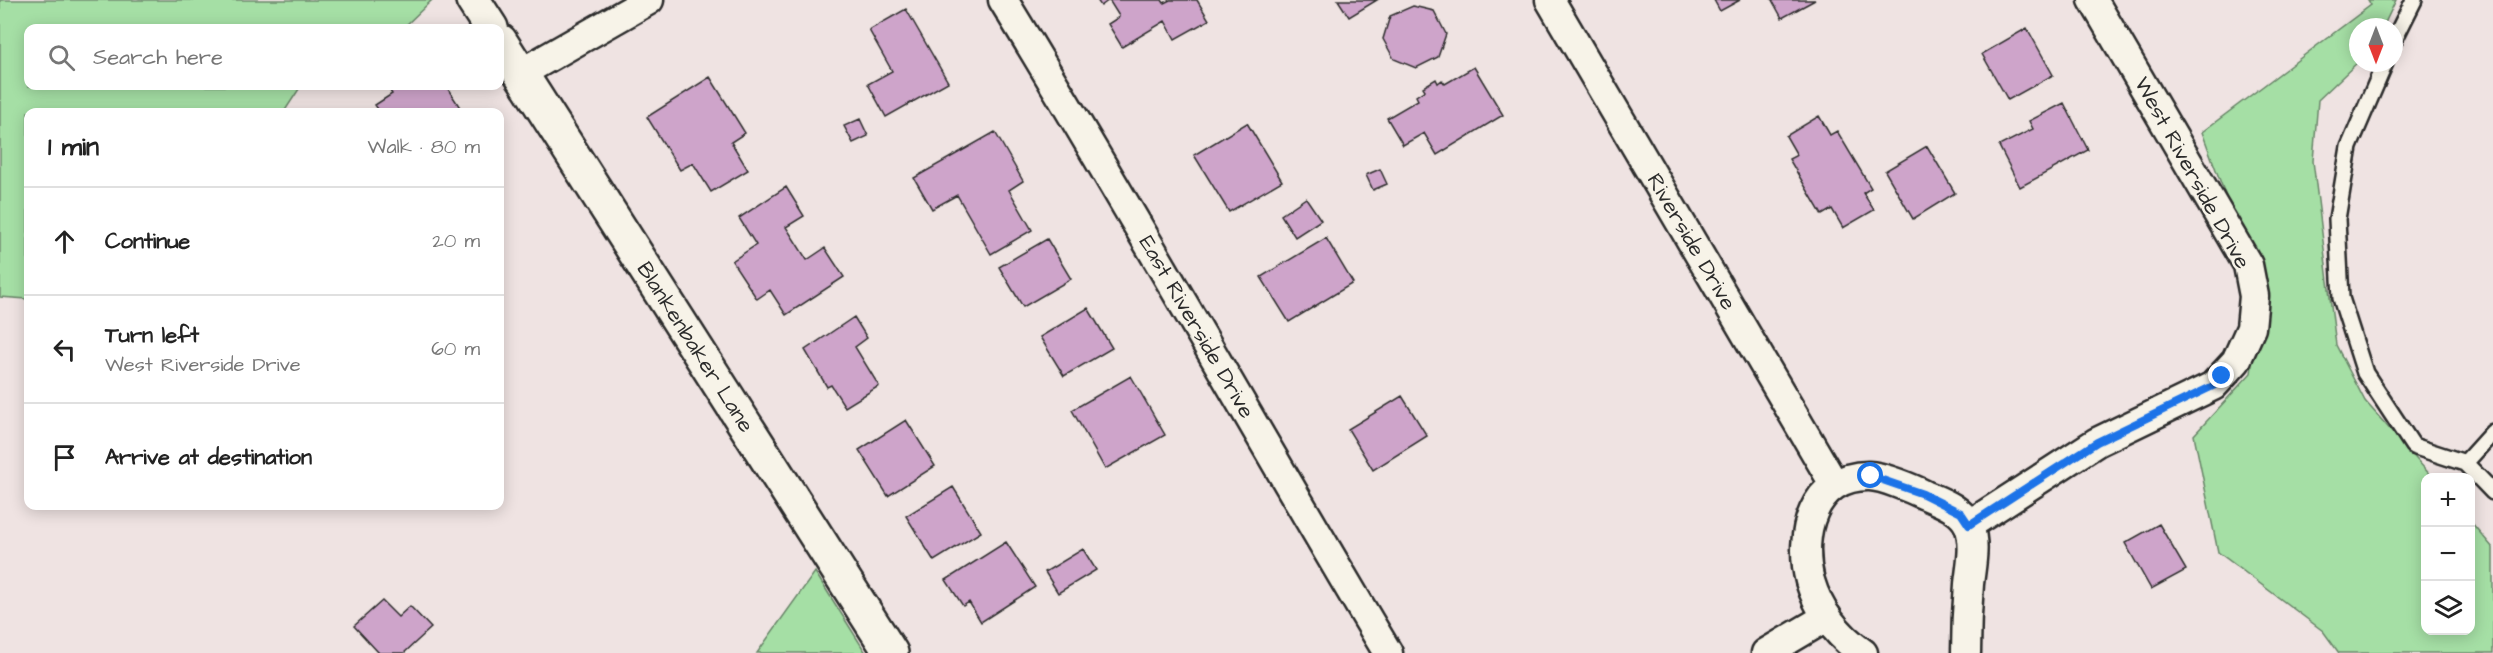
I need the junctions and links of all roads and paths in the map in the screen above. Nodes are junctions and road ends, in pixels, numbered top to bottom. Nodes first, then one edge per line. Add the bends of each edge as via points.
1 (473, 0) edge
2 (649, 0) edge
3 (1003, 0) edge
4 (1550, 0) edge
5 (2093, 0) edge
6 (2414, 0) edge
7 (2403, 22) edge
8 (488, 24) edge
9 (504, 47) edge
10 (2381, 72) edge
11 (521, 73) junction
12 (2493, 432) edge
13 (2465, 463) junction
14 (1834, 484) junction
15 (2493, 492) edge
16 (1969, 525) junction
17 (1827, 617) junction
18 (891, 653) edge
19 (1388, 653) edge
20 (1766, 653) edge
21 (1863, 653) edge
22 (1966, 653) edge

1 - 8 street
2 - 11 street
3 - 19 street, East Riverside Drive
4 - 14 street, Riverside Drive
5 - 16 street, West Riverside Drive via 2248,265 2254,296 2251,328 2236,361 2213,386 2097,442
6 - 7 lane
9 - 11 street, Blankenbaker Lane
10 - 13 lane via 2349,147 2337,219 2341,298 2365,373 2413,446
11 - 18 street, Blankenbaker Lane
12 - 13 lane
13 - 15 lane
14 - 16 street via 1871,476 1923,494 1961,513
14 - 17 street via 1816,504 1805,539 1810,581
16 - 22 street via 1973,546
17 - 20 street
17 - 21 street via 1845,641

